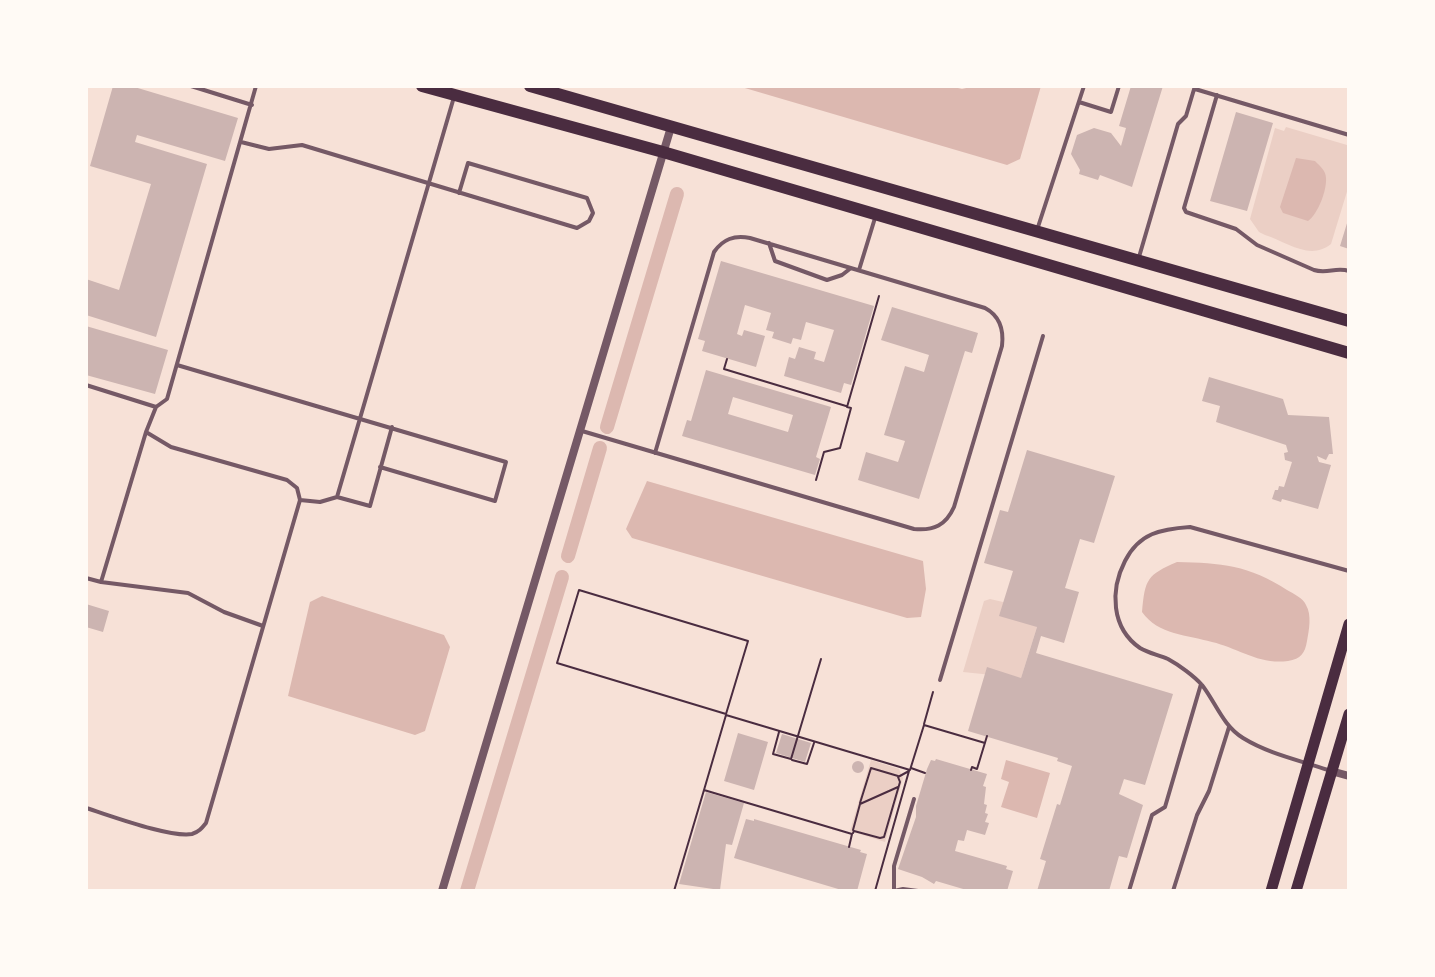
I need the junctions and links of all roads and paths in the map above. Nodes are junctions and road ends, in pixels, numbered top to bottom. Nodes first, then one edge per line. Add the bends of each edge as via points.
1 (191, 86) edge
2 (256, 86) edge
3 (422, 86) edge
4 (530, 86) edge
5 (1084, 86) edge
6 (1119, 86) edge
7 (1195, 87) edge
8 (455, 94) junction
9 (1217, 95) junction
10 (1079, 102) junction
11 (252, 105) junction
12 (671, 127) junction
13 (1349, 135) edge
14 (241, 142) junction
15 (663, 152) junction
16 (428, 185) junction
17 (459, 193) junction
18 (876, 215) junction
19 (1037, 232) junction
20 (769, 243) junction
21 (1029, 259) junction
22 (1138, 261) junction
23 (851, 268) junction
24 (859, 270) junction
25 (1349, 271) edge
26 (879, 296) dead end
27 (1349, 321) edge
28 (1043, 336) dead end
29 (1349, 353) edge
30 (727, 359) dead end
31 (177, 365) junction
32 (86, 385) edge
33 (156, 407) junction
34 (847, 407) junction
35 (361, 417) junction
36 (392, 427) junction
37 (581, 430) junction
38 (146, 432) junction
39 (655, 453) junction
40 (380, 467) junction
41 (816, 480) dead end
42 (337, 497) junction
43 (300, 500) junction
44 (1349, 571) edge
45 (86, 578) edge
46 (101, 582) junction
47 (1349, 624) edge
48 (264, 626) junction
49 (821, 659) dead end
50 (940, 680) dead end
51 (1201, 684) junction
52 (933, 692) dead end
53 (726, 714) junction
54 (1349, 714) edge
55 (924, 725) junction
56 (1229, 727) junction
57 (780, 731) junction
58 (987, 736) dead end
59 (798, 737) junction
60 (814, 741) junction
61 (985, 743) junction
62 (791, 759) junction
63 (1308, 763) junction
64 (910, 769) junction
65 (971, 770) dead end
66 (1331, 771) junction
67 (925, 773) dead end
68 (1349, 776) edge
69 (898, 777) junction
70 (898, 787) junction
71 (704, 790) junction
72 (914, 799) dead end
73 (860, 804) junction
74 (86, 808) edge
75 (853, 832) junction
76 (849, 847) dead end
77 (442, 891) edge
78 (674, 891) edge
79 (875, 891) edge
80 (894, 891) edge
81 (918, 891) edge
82 (1129, 891) edge
83 (1173, 891) edge
84 (1271, 891) edge
85 (1296, 891) edge

1 - 11 lane
2 - 11 lane
3 - 8 main road
4 - 12 main road
5 - 10 lane
6 - 10 lane via 1111,112
7 - 9 lane
7 - 22 lane via 1178,124
8 - 15 main road
8 - 16 lane
9 - 13 lane
9 - 25 lane via 1186,212 1236,229 1257,245 1314,270
10 - 19 lane
11 - 14 lane
12 - 15 street
12 - 19 main road
14 - 16 lane via 269,149 302,145
14 - 31 lane
15 - 18 main road
15 - 37 street
16 - 17 lane
16 - 35 lane
17 - 17 lane via 468,163 587,198 593,213 577,228
18 - 21 main road
18 - 24 lane
19 - 21 main road
19 - 22 main road
20 - 23 lane
20 - 23 lane via 781,265 827,280
20 - 39 lane via 733,237 714,252
21 - 29 main road
22 - 27 main road
23 - 24 lane
24 - 39 lane via 985,308 999,322 1002,346 946,521 931,529 914,529
26 - 34 path
28 - 50 lane
30 - 34 path via 724,369
31 - 33 lane via 167,399
31 - 35 lane
32 - 33 lane
33 - 38 lane
34 - 41 path via 851,408 840,448 824,452
35 - 36 lane
35 - 42 lane
36 - 40 lane
36 - 40 lane via 506,462 495,501
37 - 39 lane
37 - 77 street
38 - 43 lane via 171,447 287,480 297,488
38 - 46 lane
40 - 42 lane via 370,506
42 - 43 lane
43 - 48 lane
44 - 51 lane via 1190,527 1147,535 1131,548 1118,573 1114,605 1123,631
45 - 46 lane
46 - 48 lane via 188,593
47 - 63 main road
48 - 74 lane via 201,830 176,834
49 - 59 path
51 - 56 lane
51 - 82 lane via 1165,807 1152,815
52 - 55 path
53 - 53 path via 748,641 579,590 557,663
53 - 57 path
53 - 71 path
54 - 66 main road
55 - 61 path
55 - 64 path
56 - 63 lane via 1260,747
56 - 83 lane
57 - 59 path
57 - 62 path via 773,754
58 - 61 path
59 - 60 path
59 - 62 path
60 - 62 path via 807,764
60 - 64 path
61 - 65 path via 977,769
63 - 66 lane
63 - 84 main road
64 - 67 path
64 - 69 path
64 - 79 path
66 - 68 street
66 - 85 main road
69 - 70 path
69 - 73 path via 871,768
70 - 73 path
70 - 75 path via 883,838
71 - 75 path
71 - 78 path
72 - 80 lane via 894,866
73 - 75 path
75 - 76 path
80 - 81 lane

